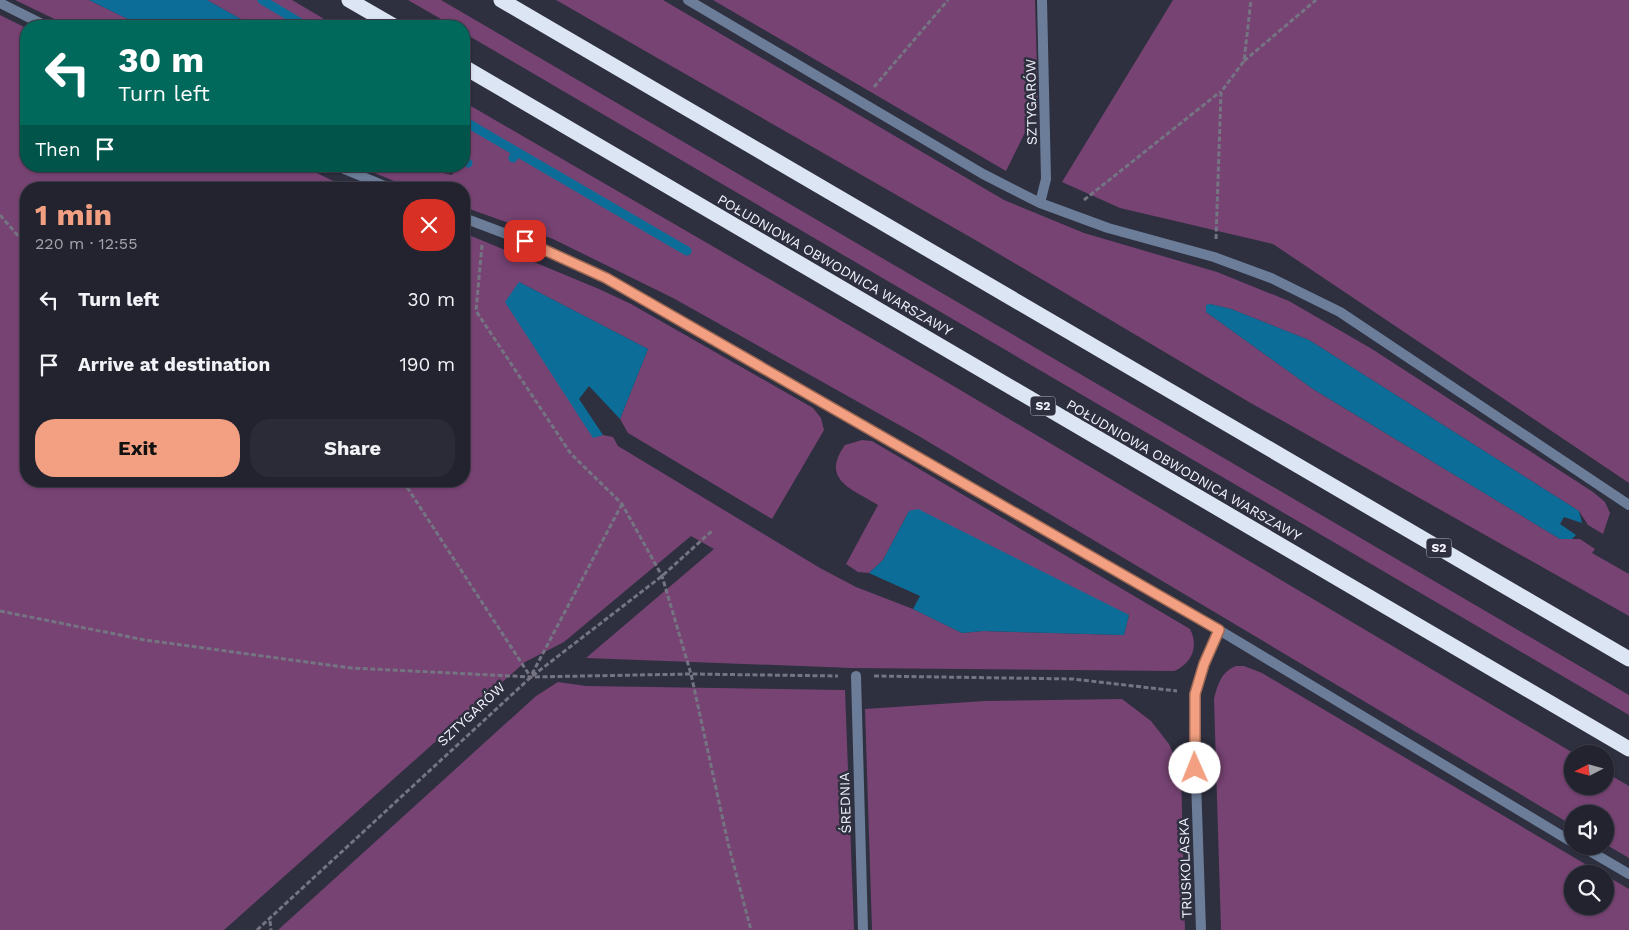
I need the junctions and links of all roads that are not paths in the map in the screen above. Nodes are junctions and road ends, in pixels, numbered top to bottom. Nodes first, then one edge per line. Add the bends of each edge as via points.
1 (349, 0) edge
2 (501, 0) edge
3 (688, 0) edge
4 (1042, 0) edge
5 (0, 3) edge
6 (34, 20) edge
7 (384, 20) edge
8 (470, 71) edge
9 (351, 172) edge
10 (375, 182) edge
11 (1040, 203) junction
12 (470, 220) edge
13 (1629, 504) edge
14 (1219, 630) junction
15 (1629, 659) edge
16 (856, 676) road end
17 (1629, 749) edge
18 (1564, 837) edge
19 (1596, 855) edge
20 (1629, 874) edge
21 (863, 930) edge
22 (1201, 930) edge

1 - 7 highway
2 - 15 highway, S2
3 - 11 street via 983,174
4 - 11 street, SZTYGARÓW via 1046,179
5 - 6 street
8 - 17 highway, POŁUDNIOWA OBWODNICA WARSZAWY / S2
9 - 10 street
11 - 13 street via 1108,228 1214,257 1271,278 1340,312
12 - 14 street via 606,278
14 - 18 street
14 - 22 street, TRUSKOLASKA via 1195,694
16 - 21 street, ŚREDNIA
19 - 20 street

